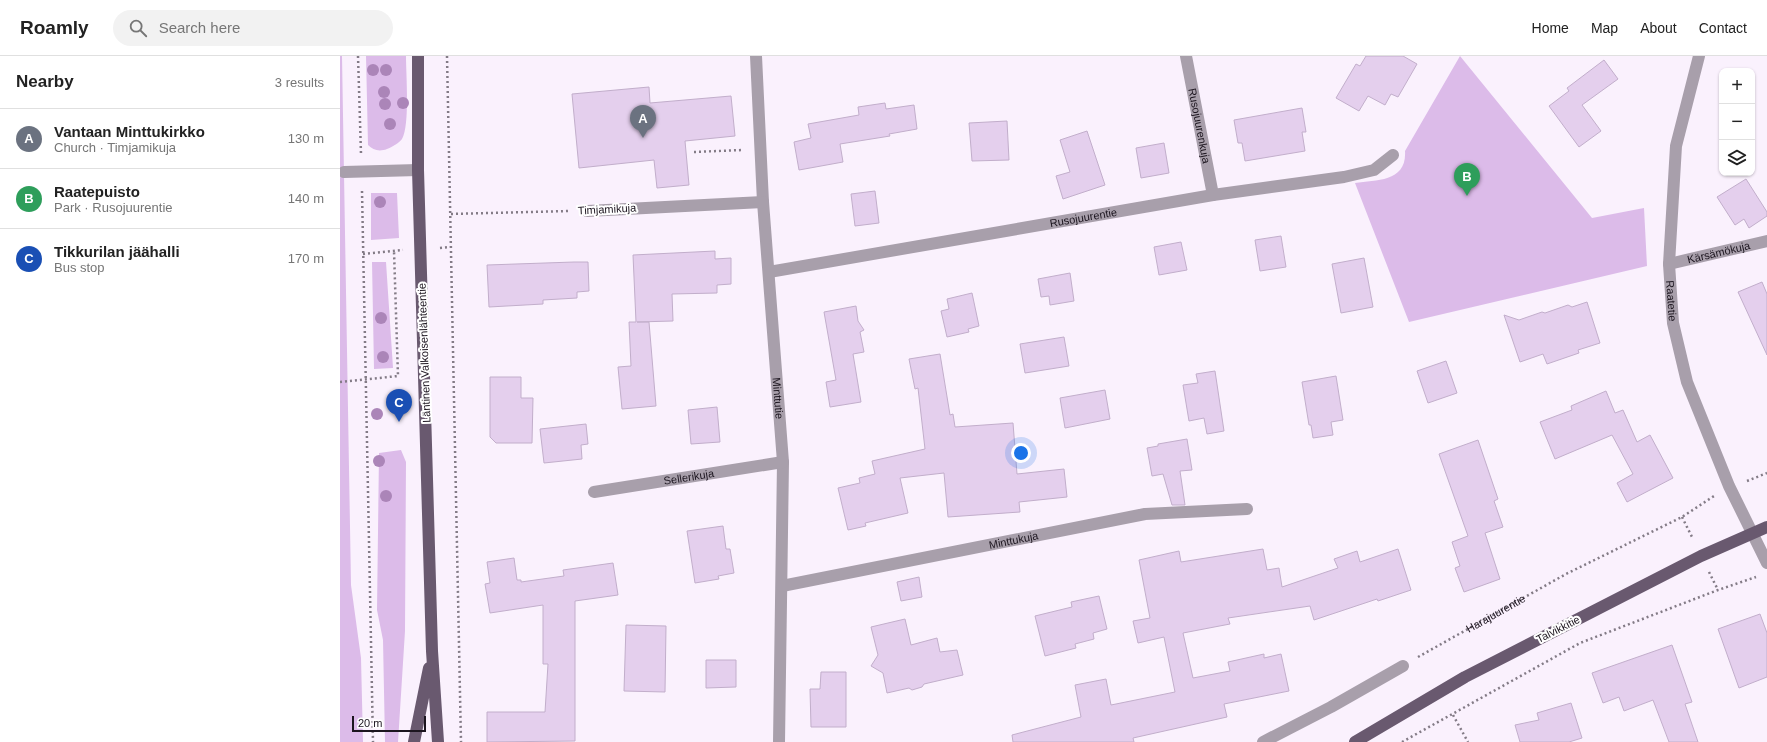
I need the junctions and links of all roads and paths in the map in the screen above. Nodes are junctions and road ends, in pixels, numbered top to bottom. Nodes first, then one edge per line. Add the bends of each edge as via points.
1 (358, 56) edge
2 (418, 56) edge
3 (446, 56) edge
4 (756, 56) edge
5 (1186, 56) edge
6 (1699, 56) edge
7 (761, 149) junction
8 (694, 152) dead end
9 (1393, 155) dead end
10 (418, 170) junction
11 (344, 172) dead end
12 (362, 172) junction
13 (1214, 195) junction
14 (763, 202) junction
15 (587, 211) joint
16 (451, 214) junction
17 (1767, 241) edge
18 (394, 251) dead end
19 (1670, 264) junction
20 (769, 272) junction
21 (366, 379) junction
22 (340, 382) edge
23 (783, 462) junction
24 (1729, 486) junction
25 (594, 492) dead end
26 (1247, 509) dead end
27 (1767, 527) edge
28 (1752, 533) junction
29 (1767, 563) edge
30 (1760, 576) dead end
31 (782, 586) junction
32 (432, 651) junction
33 (1403, 666) joint
34 (1453, 715) junction
35 (373, 742) edge
36 (414, 742) edge
37 (438, 742) edge
38 (461, 742) edge
39 (779, 742) edge
40 (1263, 742) edge
41 (1355, 742) edge
42 (1402, 742) edge
43 (1468, 742) edge

1 - 12 path
2 - 10 main road, Läntinen Valkoisenlähteentie
3 - 16 path
4 - 7 street, Minttutie
5 - 13 street, Rusojuurenkuja
6 - 19 street, Raatetie via 1676,146
7 - 8 path
7 - 14 street, Minttutie
9 - 13 street, Rusojuurentie via 1374,170 1344,177
10 - 12 street
10 - 32 main road, Läntinen Valkoisenlähteentie
11 - 12 street
12 - 21 path
13 - 20 street, Rusojuurentie
14 - 15 street, Timjamikuja
14 - 20 street, Minttutie
15 - 16 path, Timjamikuja
16 - 38 path
17 - 19 street, Kärsämökuja
18 - 21 path via 398,376
19 - 24 street, Raatetie via 1673,323 1688,382
20 - 23 street, Minttutie
21 - 22 path
21 - 35 path
23 - 25 street, Sellerikuja
23 - 31 street, Minttutie
24 - 28 street, Raatetie
24 - 33 path, Harajuurentie via 1682,517 1566,574
26 - 31 street, Minttukuja via 1145,514
27 - 28 main road, Talvikkitie
28 - 29 street, Raatetie
28 - 41 main road, Talvikkitie via 1701,556 1465,677
30 - 34 path via 1580,643
31 - 39 street, Minttutie
32 - 36 main road, Läntinen Valkoisenlähteentie
32 - 37 main road, Läntinen Valkoisenlähteentie
33 - 40 street
34 - 42 path
34 - 43 path

